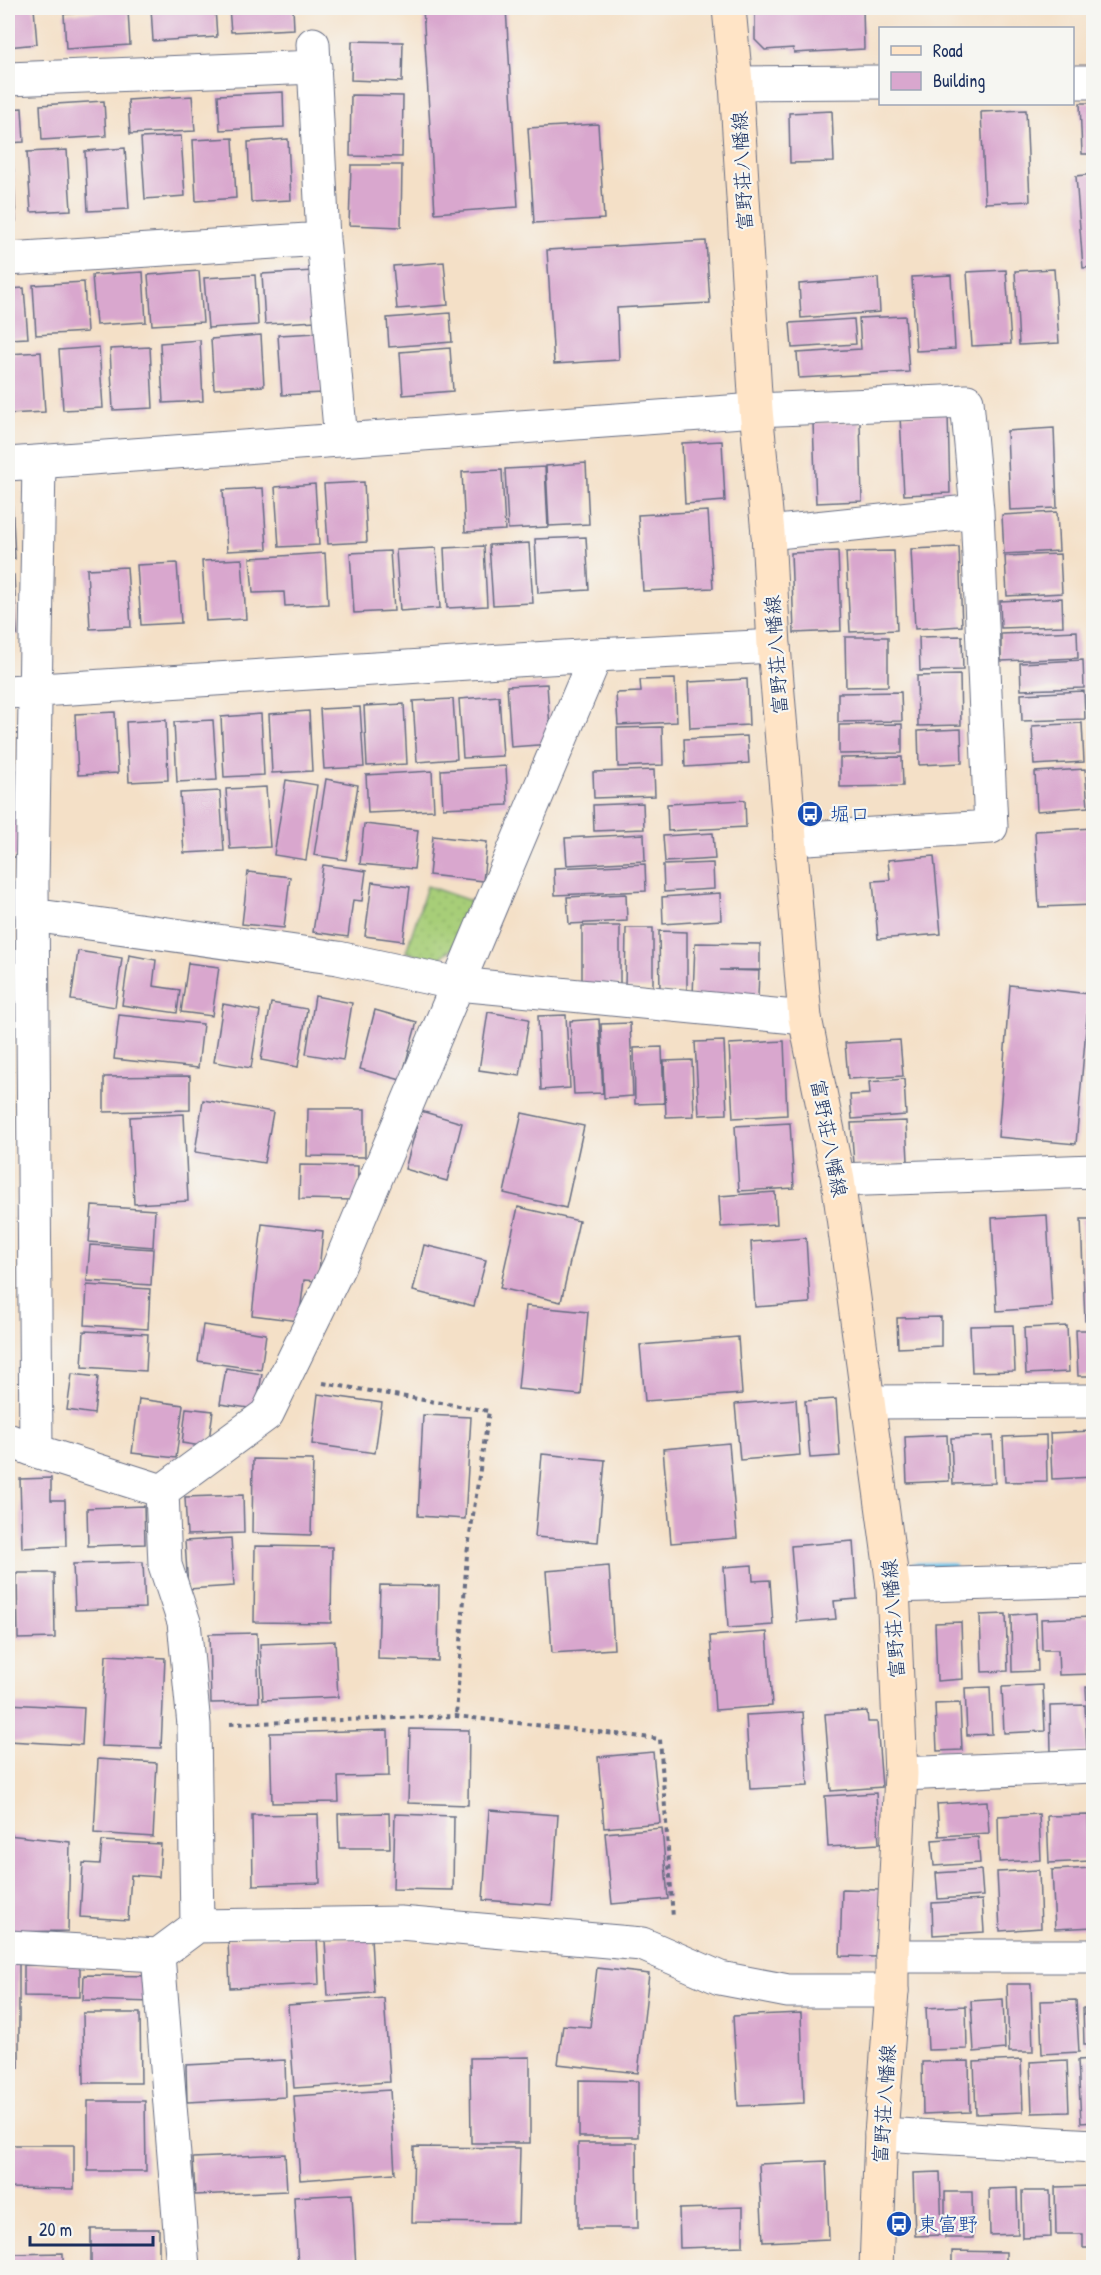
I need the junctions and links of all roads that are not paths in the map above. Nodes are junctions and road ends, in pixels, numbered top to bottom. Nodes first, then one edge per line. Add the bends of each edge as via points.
1 (729, 8) edge
2 (8, 79) edge
3 (879, 82) edge
4 (1074, 82) edge
5 (1094, 82) edge
6 (736, 83) junction
7 (323, 239) junction
8 (8, 259) edge
9 (756, 410) junction
10 (341, 440) junction
11 (23, 463) edge
12 (977, 511) junction
13 (768, 533) junction
14 (774, 646) junction
15 (596, 655) junction
16 (22, 691) edge
17 (790, 839) junction
18 (24, 895) edge
19 (458, 984) junction
20 (805, 1018) junction
21 (1094, 1171) edge
22 (838, 1180) junction
23 (1094, 1401) edge
24 (869, 1402) junction
25 (22, 1445) edge
26 (162, 1491) junction
27 (1094, 1580) edge
28 (893, 1586) junction
29 (1094, 1766) edge
30 (901, 1774) junction
31 (197, 1926) junction
32 (8, 1947) edge
33 (158, 1955) junction
34 (892, 1956) junction
35 (1094, 1956) edge
36 (892, 1991) junction
37 (880, 2134) junction
38 (1094, 2146) edge
39 (183, 2268) edge
40 (876, 2268) edge

1 - 6 main road, 富野荘八幡線
2 - 7 street via 314,55
3 - 6 street
4 - 5 street
6 - 9 main road, 富野荘八幡線
7 - 8 street
7 - 10 street
9 - 10 street
9 - 12 street via 967,401
9 - 13 main road, 富野荘八幡線
10 - 11 street
11 - 16 street
12 - 13 street
12 - 17 street via 991,827
13 - 14 main road, 富野荘八幡線
14 - 15 street
14 - 17 main road, 富野荘八幡線
15 - 16 street
15 - 19 street
16 - 18 street
17 - 20 main road, 富野荘八幡線
18 - 19 street
18 - 25 street
19 - 20 street
19 - 26 street via 339,1266 267,1414
20 - 22 main road, 富野荘八幡線
21 - 22 street
22 - 24 main road, 富野荘八幡線
23 - 24 street
24 - 28 main road, 富野荘八幡線
25 - 26 street
26 - 31 street via 165,1565 184,1622 194,1725
27 - 28 street
28 - 30 main road, 富野荘八幡線
29 - 30 street
30 - 34 main road, 富野荘八幡線
31 - 33 street
31 - 36 street via 400,1923 642,1944 720,1978 788,1991
32 - 33 street
33 - 39 street
34 - 35 street
34 - 36 main road, 富野荘八幡線
36 - 37 main road, 富野荘八幡線
37 - 38 street
37 - 40 main road, 富野荘八幡線

